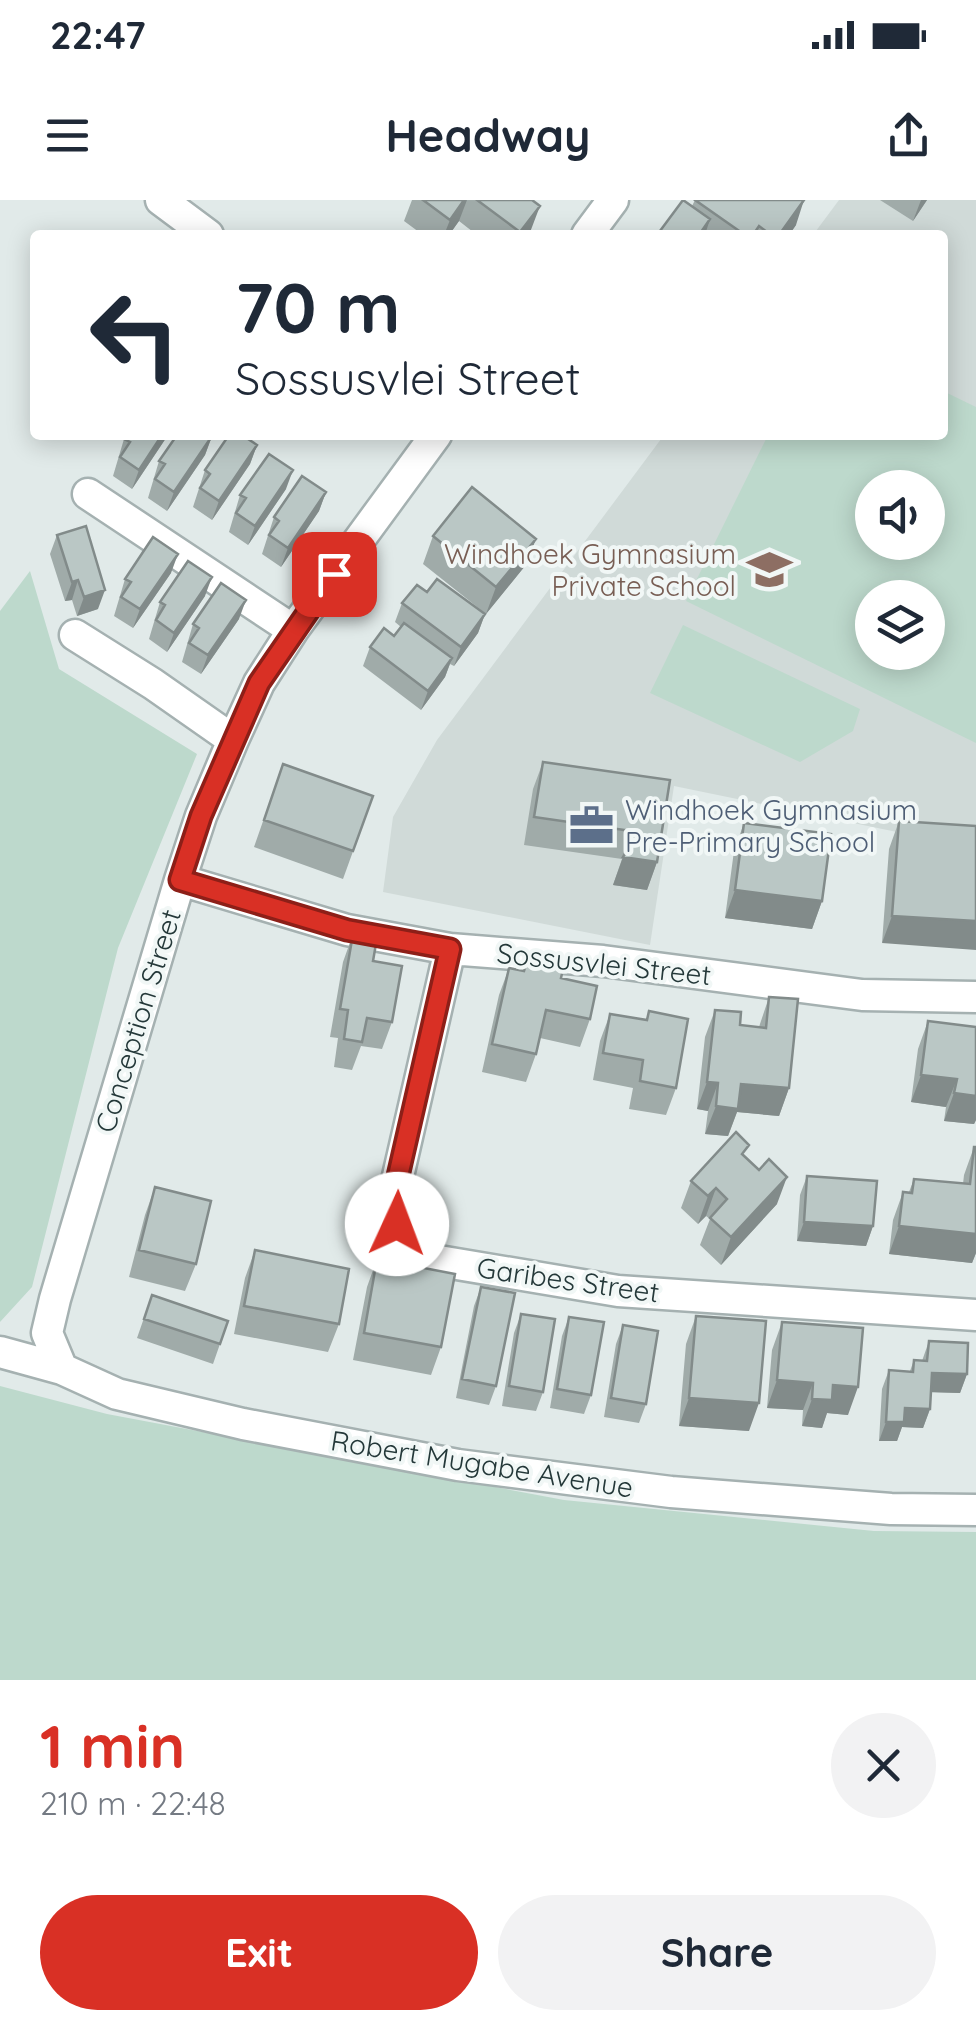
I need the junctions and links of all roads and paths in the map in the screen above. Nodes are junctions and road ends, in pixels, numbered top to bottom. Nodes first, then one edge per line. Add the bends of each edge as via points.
1 (161, 200) edge
2 (614, 200) edge
3 (201, 230) edge
4 (591, 230) edge
5 (432, 440) edge
6 (88, 494) dead end
7 (293, 630) junction
8 (75, 636) dead end
9 (232, 740) junction
10 (180, 880) junction
11 (450, 949) junction
12 (976, 997) edge
13 (976, 1315) edge
14 (0, 1352) edge
15 (62, 1369) junction
16 (976, 1510) edge

1 - 3 street
2 - 4 street
5 - 7 street, Conception Street
6 - 7 street
7 - 9 street, Conception Street
8 - 9 street
9 - 10 street, Conception Street
10 - 11 street, Sossusvlei Street via 347,930
10 - 15 street, Conception Street via 54,1300 47,1333
11 - 12 street, Sossusvlei Street via 603,960 862,995
11 - 13 street, Garibes Street via 393,1198 397,1224 411,1246 433,1260 618,1291
14 - 15 street, Robert Mugabe Avenue
15 - 16 street, Robert Mugabe Avenue via 117,1394 458,1465 671,1492

